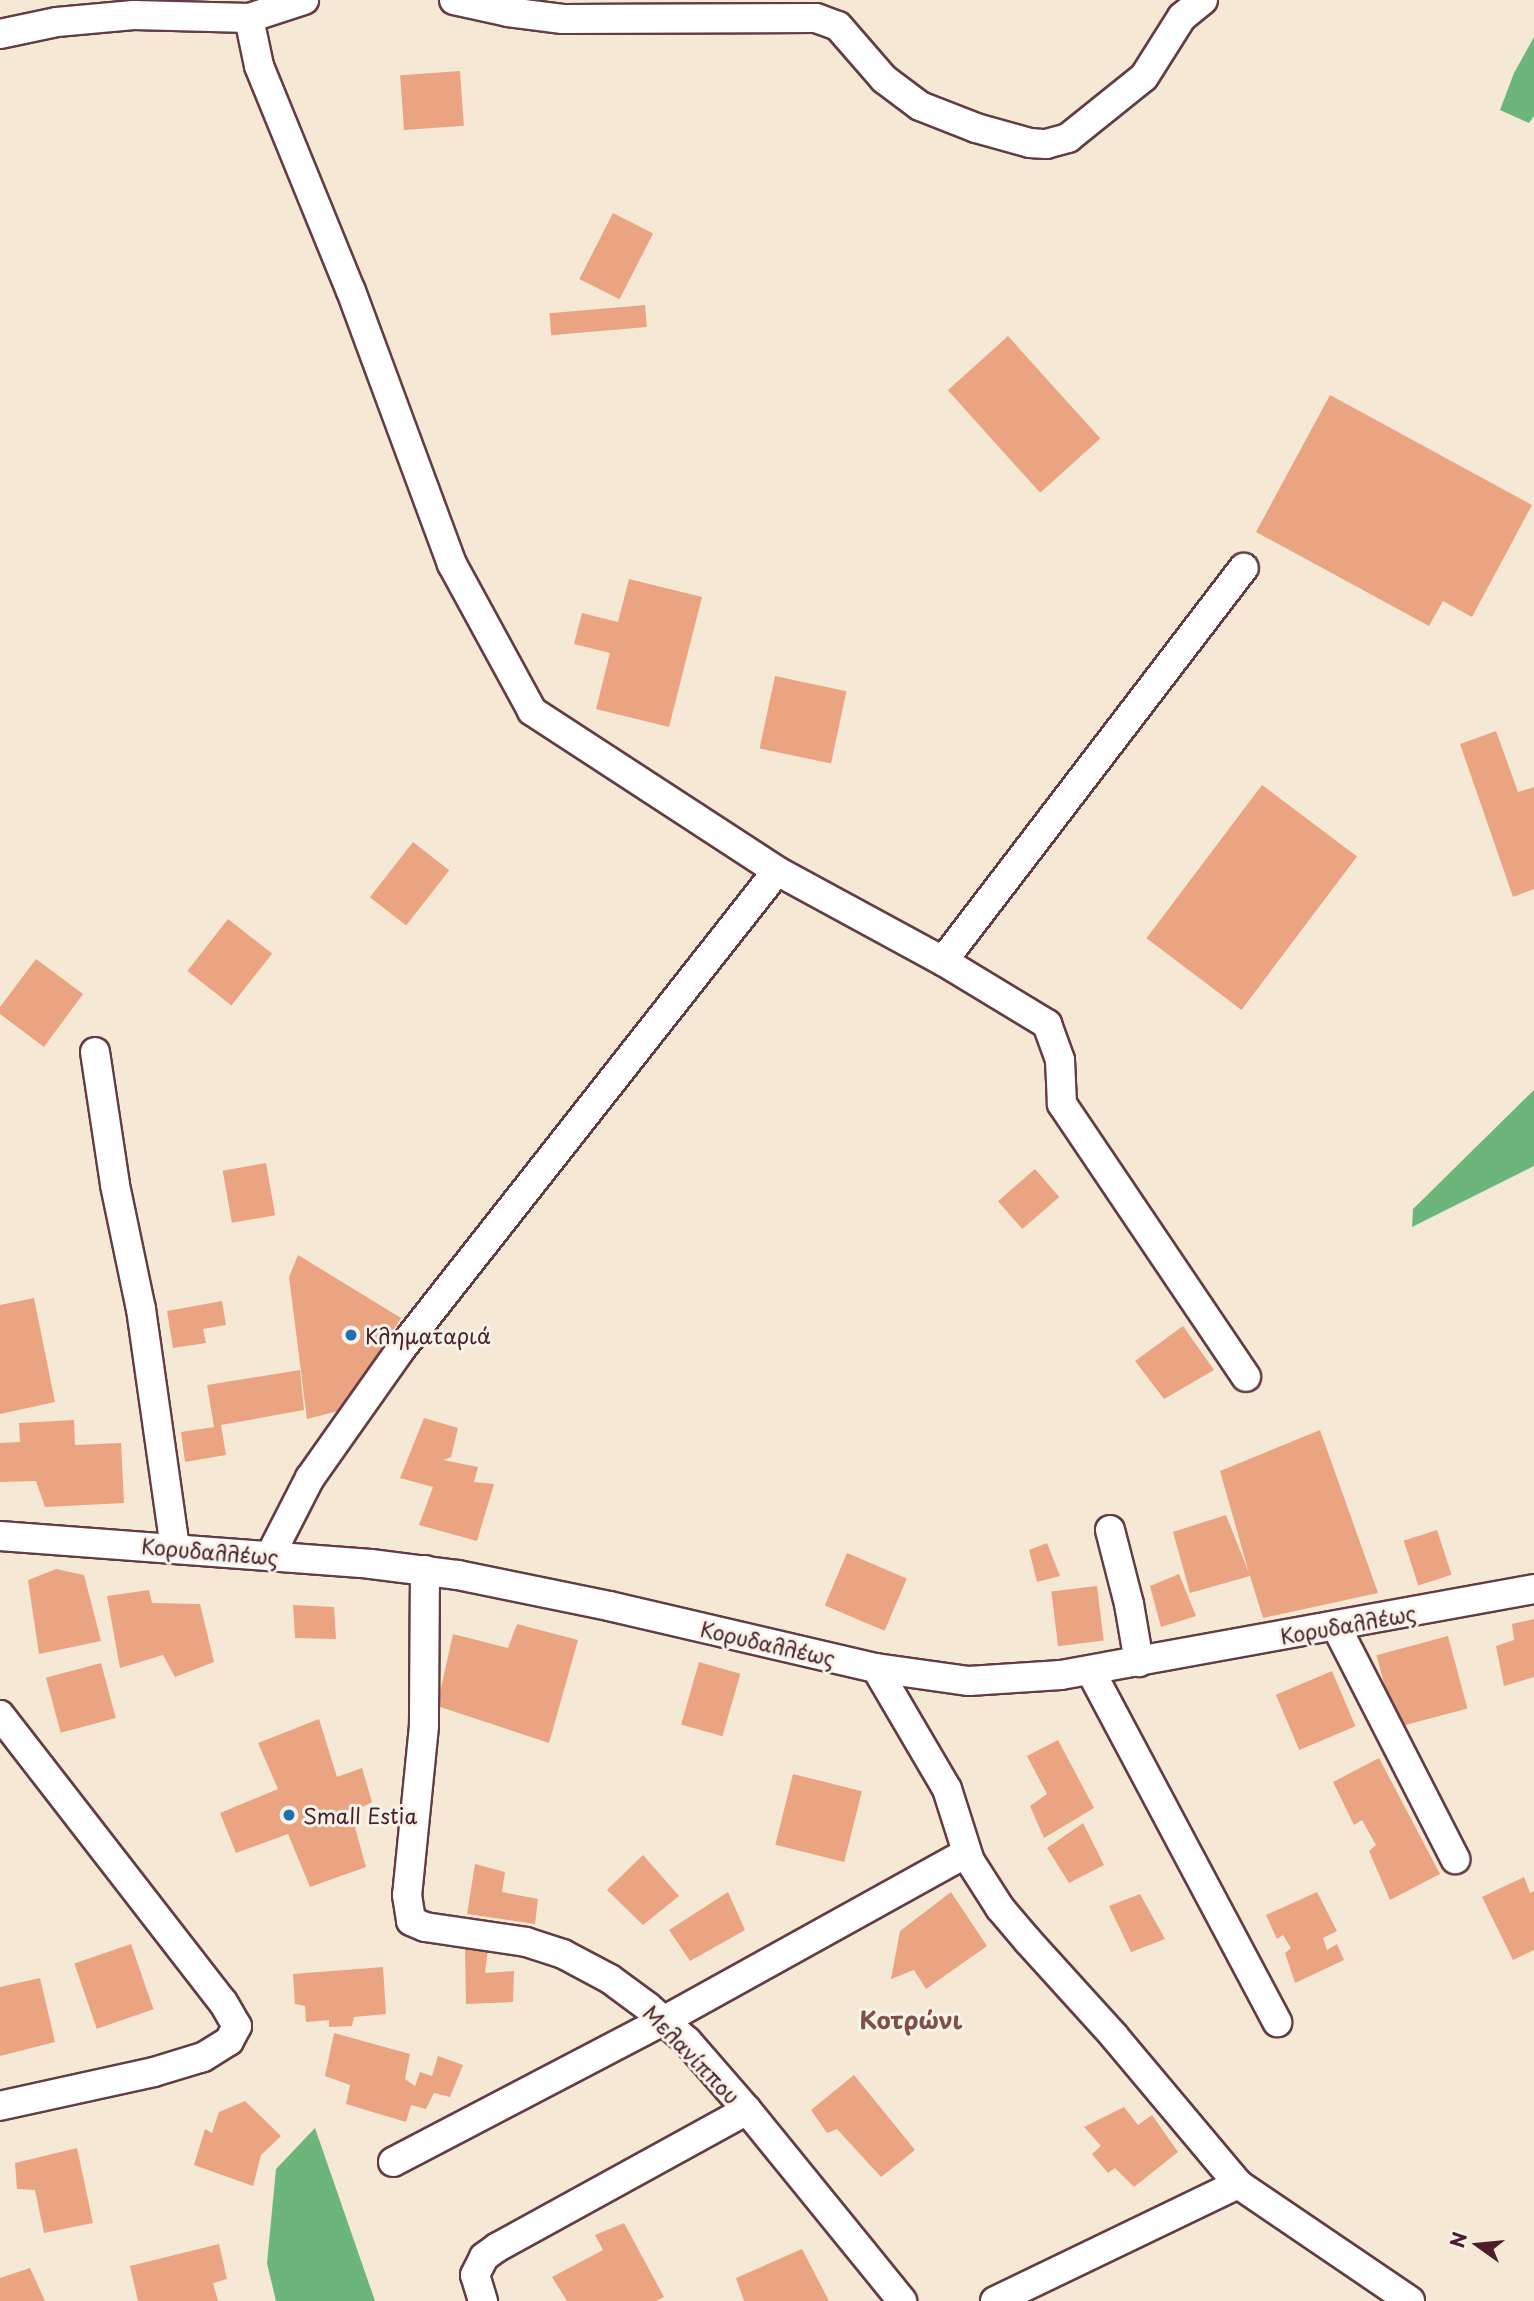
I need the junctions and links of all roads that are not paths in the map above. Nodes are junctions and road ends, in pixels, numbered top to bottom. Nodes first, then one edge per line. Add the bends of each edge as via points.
1 (304, 0) edge
2 (454, 0) edge
3 (1203, 0) edge
4 (248, 19) junction
5 (0, 34) edge
6 (1244, 568) dead end
7 (776, 871) junction
8 (943, 961) junction
9 (95, 1052) dead end
10 (1246, 1377) dead end
11 (1110, 1530) dead end
12 (0, 1535) edge
13 (175, 1548) junction
14 (270, 1556) junction
15 (425, 1570) junction
16 (1534, 1589) edge
17 (1336, 1626) junction
18 (1139, 1662) junction
19 (876, 1668) junction
20 (1090, 1670) junction
21 (0, 1715) edge
22 (966, 1853) junction
23 (1455, 1859) dead end
24 (665, 2020) junction
25 (1277, 2022) dead end
26 (0, 2106) edge
27 (747, 2110) junction
28 (393, 2162) dead end
29 (1238, 2184) junction
30 (483, 2301) edge
31 (902, 2301) edge
32 (995, 2301) edge
33 (1410, 2301) edge

1 - 4 street
2 - 3 street via 564,19 816,18 838,26 884,79 920,106 976,128 1046,144 1068,138 1144,77 1182,17
4 - 5 street via 134,15 57,22
4 - 7 street via 259,66 351,291 452,564 532,710
6 - 8 street
7 - 8 street
7 - 14 street via 401,1349 310,1478
8 - 10 street via 1047,1024 1060,1060 1062,1104
9 - 13 street via 115,1185 143,1322
11 - 18 street
12 - 13 street, Κορυδαλλέως
13 - 14 street, Κορυδαλλέως
14 - 15 street, Κορυδαλλέως
15 - 19 street, Κορυδαλλέως via 544,1591
15 - 24 street, Μελανίππου via 424,1726 408,1884 409,1917 425,1927 526,1942 563,1954 610,1979
16 - 17 street, Κορυδαλλέως
17 - 18 street, Κορυδαλλέως
17 - 23 street
18 - 20 street, Κορυδαλλέως
19 - 20 street, Κορυδαλλέως via 970,1681 1031,1679
19 - 22 street via 947,1789
20 - 25 street
21 - 26 street via 235,2019 235,2031 221,2049 203,2057
22 - 24 street
22 - 29 street via 1000,1908
24 - 27 street, Μελανίππου
24 - 28 street
27 - 30 street via 498,2246 484,2257 475,2275
27 - 31 street, Μελανίππου
29 - 32 street
29 - 33 street

